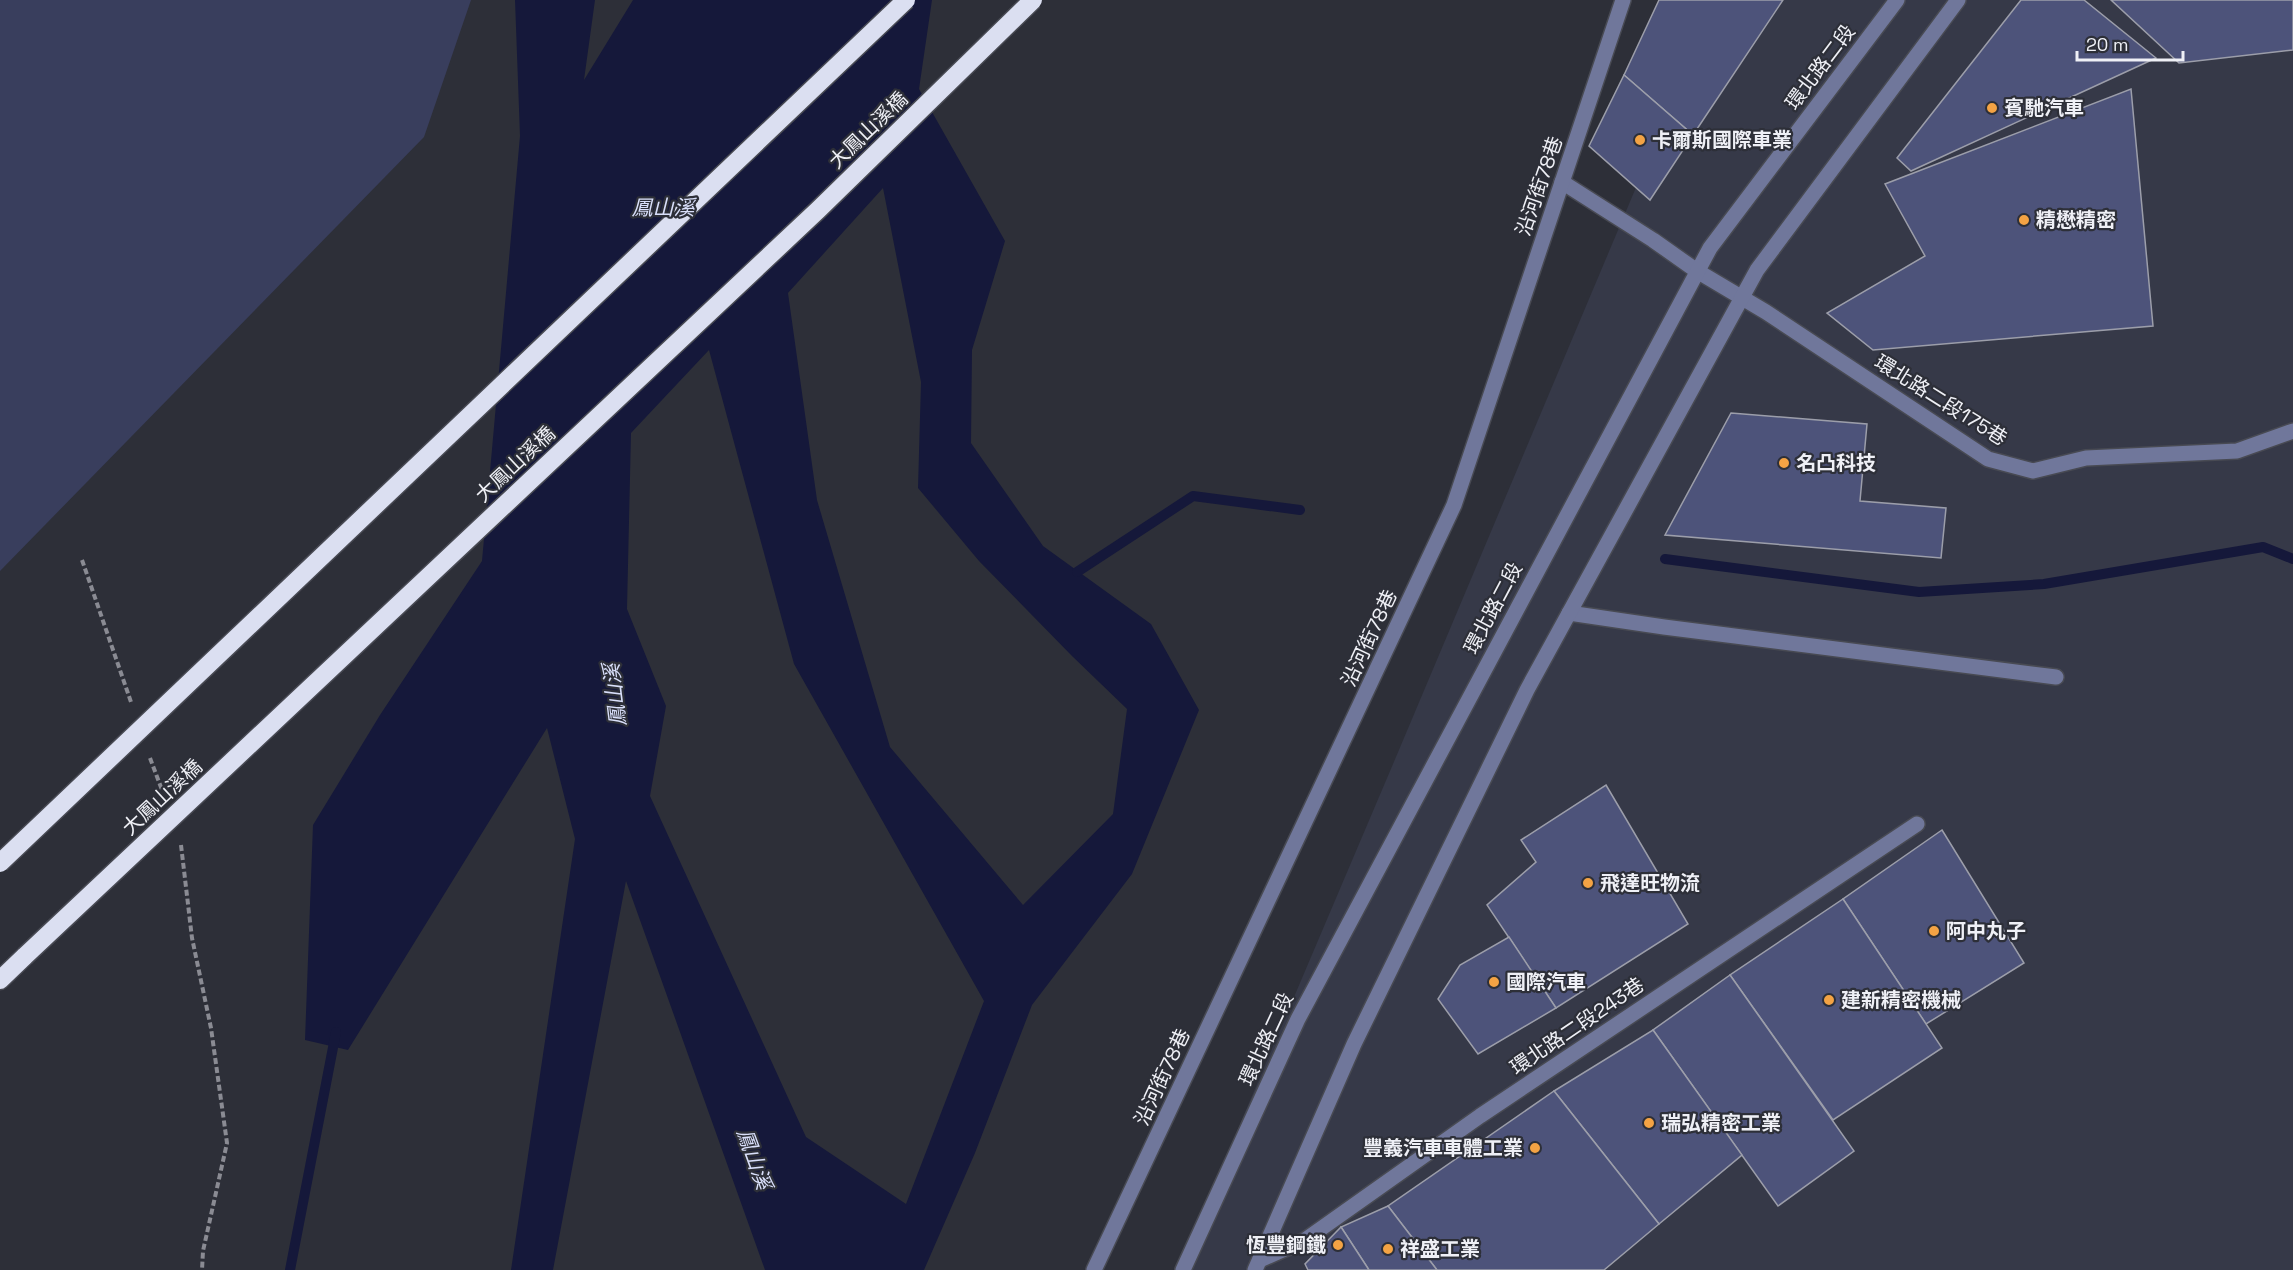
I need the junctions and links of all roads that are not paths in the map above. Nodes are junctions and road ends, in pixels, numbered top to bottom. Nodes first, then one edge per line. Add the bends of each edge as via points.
1 (906, 0) edge
2 (1033, 0) edge
3 (1623, 0) edge
4 (1897, 0) edge
5 (1958, 0) edge
6 (1562, 182) junction
7 (1697, 271) junction
8 (1742, 297) junction
9 (2293, 431) edge
10 (1569, 613) junction
11 (2056, 677) dead end
12 (1917, 824) dead end
13 (0, 863) edge
14 (0, 980) edge
15 (1257, 1265) edge
16 (1094, 1270) edge
17 (1183, 1270) edge

1 - 13 highway, bridge
2 - 14 highway, 大鳳山溪橋, bridge via 818,210
3 - 6 street, 沿河街78巷
4 - 7 street, 環北路二段 via 1710,248
5 - 8 street via 1757,270
6 - 7 street, 環北路二段175巷
6 - 16 street, 沿河街78巷 via 1454,505
7 - 8 street, 環北路二段175巷
7 - 17 street, 環北路二段 via 1298,1019
8 - 9 street, 環北路二段175巷 via 1988,459 2033,471 2086,458 2237,451
8 - 10 street
10 - 11 street
10 - 15 street via 1527,690 1354,1044
12 - 15 street, 環北路二段243巷 via 1480,1116 1305,1240

